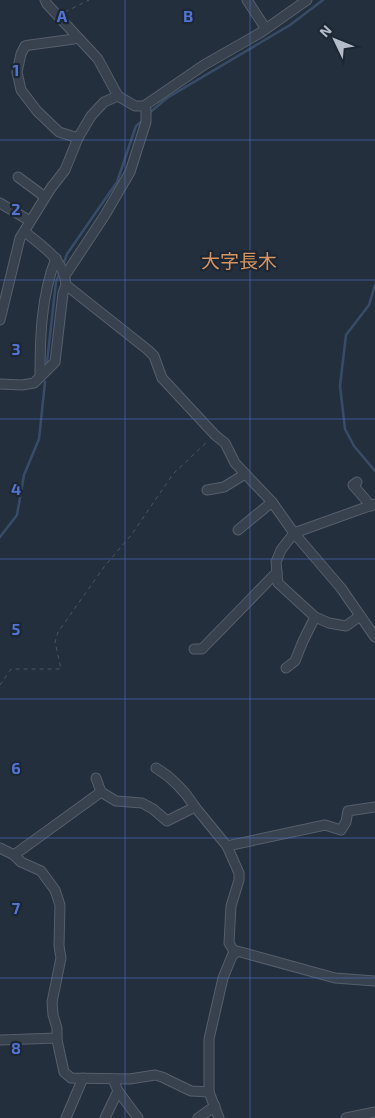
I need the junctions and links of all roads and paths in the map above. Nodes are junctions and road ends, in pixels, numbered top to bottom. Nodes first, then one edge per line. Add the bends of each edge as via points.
1 (46, 0) edge
2 (89, 0) edge
3 (247, 0) edge
4 (307, 0) edge
5 (58, 15) junction
6 (266, 29) junction
7 (73, 40) junction
8 (118, 96) junction
9 (145, 108) junction
10 (78, 138) junction
11 (18, 177) dead end
12 (45, 197) junction
13 (0, 203) edge
14 (30, 221) junction
15 (25, 232) junction
16 (58, 260) junction
17 (65, 274) junction
18 (66, 284) junction
19 (0, 320) edge
20 (40, 378) junction
21 (0, 384) edge
22 (215, 435) junction
23 (245, 474) junction
24 (356, 482) dead end
25 (207, 490) dead end
26 (272, 502) junction
27 (373, 505) edge
28 (238, 530) dead end
29 (294, 533) junction
30 (277, 572) junction
31 (360, 616) junction
32 (316, 617) junction
33 (375, 637) edge
34 (194, 649) dead end
35 (286, 668) dead end
36 (0, 685) edge
37 (156, 768) dead end
38 (96, 778) dead end
39 (100, 792) junction
40 (195, 807) junction
41 (375, 807) edge
42 (227, 846) junction
43 (0, 848) edge
44 (14, 855) junction
45 (235, 953) junction
46 (375, 981) edge
47 (57, 1038) junction
48 (0, 1040) edge
49 (83, 1078) junction
50 (113, 1079) junction
51 (118, 1091) junction
52 (209, 1092) junction
53 (215, 1106) junction
54 (375, 1112) edge
55 (66, 1118) edge
56 (105, 1118) edge
57 (138, 1118) edge
58 (198, 1118) edge
59 (219, 1118) edge
60 (346, 1118) edge

1 - 5 street
2 - 5 path
3 - 6 street
4 - 6 street
5 - 7 street
6 - 9 street via 204,65
7 - 8 street via 98,59
7 - 10 street via 25,46 17,72 20,90 37,111 59,132
8 - 9 street
8 - 10 street via 104,102 90,116
9 - 17 street via 146,122 130,172
10 - 12 street via 64,170
11 - 12 street
12 - 14 street
13 - 14 street
14 - 15 street
15 - 16 street
15 - 19 street via 20,238
16 - 17 street
16 - 20 street via 48,284 40,335
17 - 18 street
18 - 20 street via 56,362
18 - 22 street via 154,356 162,378
20 - 21 street via 22,385
22 - 23 street via 225,443
22 - 36 path via 173,474 58,632 55,642 61,669 11,669
23 - 25 street via 224,487
23 - 26 street
24 - 27 street via 353,485
26 - 28 street
26 - 29 street
27 - 29 street
29 - 30 street via 281,550 276,562
29 - 31 street
30 - 32 street via 278,583
30 - 34 street via 202,648
31 - 32 street via 346,626
31 - 33 street
32 - 35 street via 295,662
37 - 40 street via 184,790
38 - 39 street
39 - 40 street via 116,801 142,804 167,821
39 - 44 street
40 - 42 street
41 - 42 street via 348,811 341,830 325,825
42 - 45 street via 239,873 231,906 230,943
43 - 44 street
44 - 47 street via 41,871 56,890 60,905 61,958 52,1002
45 - 46 street via 334,978
45 - 52 street via 224,978 209,1039
47 - 48 street
47 - 49 street via 64,1072 71,1078
49 - 50 street
49 - 55 street
50 - 51 street
50 - 52 street via 155,1075 191,1091
51 - 56 street
51 - 57 street
52 - 53 street
53 - 58 street
53 - 59 street
54 - 60 street

